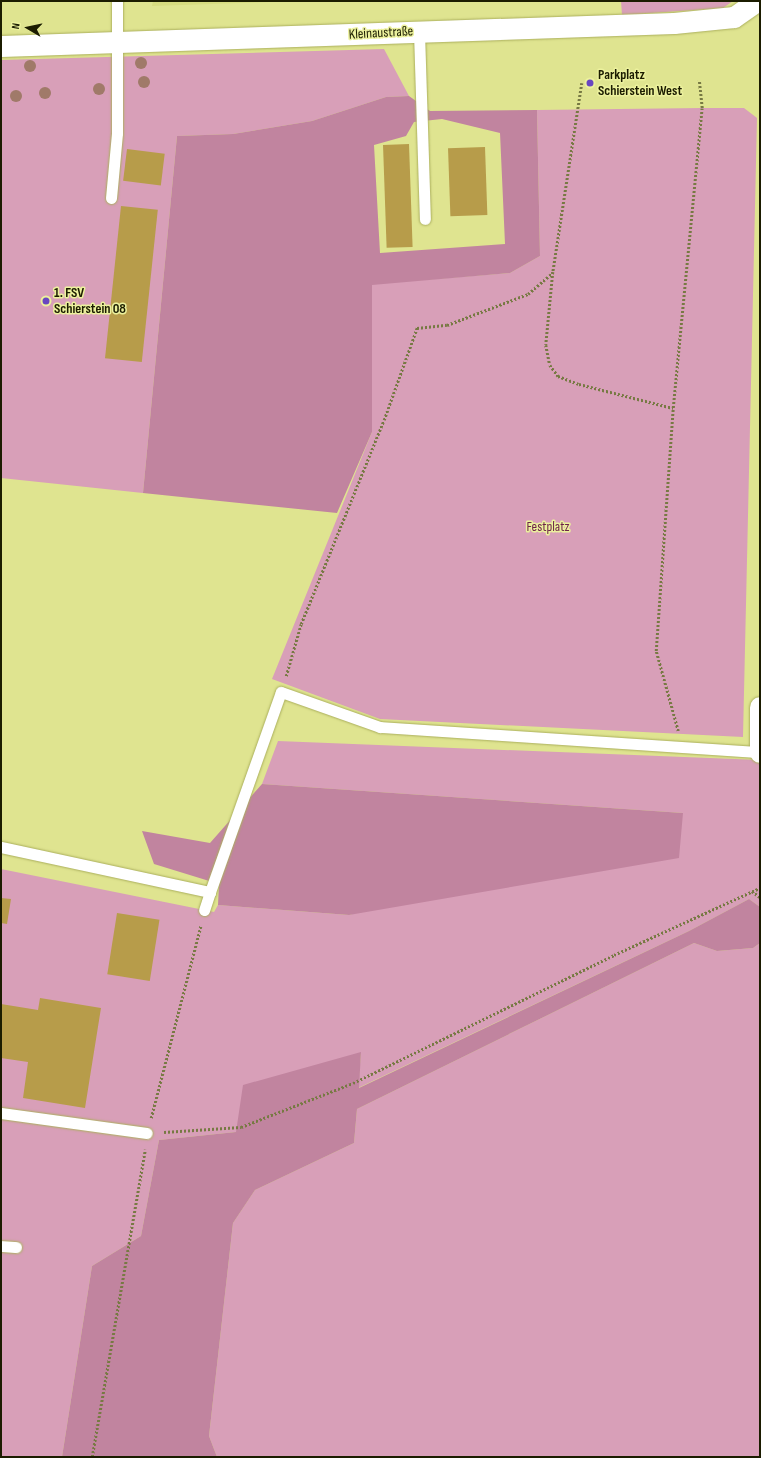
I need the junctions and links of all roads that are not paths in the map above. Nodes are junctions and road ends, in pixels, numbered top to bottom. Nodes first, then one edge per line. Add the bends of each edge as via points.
1 (117, 1) edge
2 (757, 4) edge
3 (419, 32) junction
4 (119, 41) junction
5 (1, 46) edge
6 (111, 198) dead end
7 (425, 219) dead end
8 (760, 707) edge
9 (760, 752) edge
10 (1, 848) edge
11 (210, 892) junction
12 (204, 910) road end
13 (1, 1113) edge
14 (147, 1133) road end
15 (1, 1246) edge
16 (16, 1248) dead end

1 - 4 lane
2 - 3 street, Kleinaustraße via 745,12 721,20
3 - 4 street, Kleinaustraße
3 - 7 lane
4 - 5 street, Kleinaustraße
4 - 6 lane via 117,134
8 - 9 street
9 - 11 lane via 380,727 281,692
10 - 11 lane
11 - 12 lane
13 - 14 lane
15 - 16 lane

